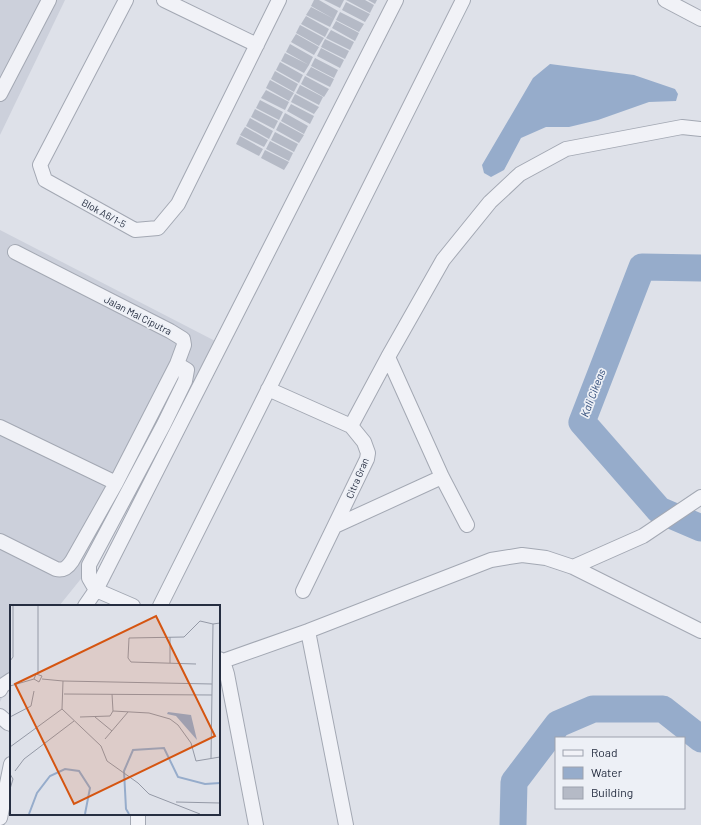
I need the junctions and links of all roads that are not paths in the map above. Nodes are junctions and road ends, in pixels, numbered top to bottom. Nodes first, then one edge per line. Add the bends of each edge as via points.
1 (49, 0) edge
2 (126, 0) edge
3 (164, 0) edge
4 (279, 0) edge
5 (396, 0) edge
6 (463, 0) edge
7 (665, 0) edge
8 (701, 19) edge
9 (257, 45) junction
10 (0, 94) edge
11 (701, 129) edge
12 (15, 252) dead end
13 (388, 357) junction
14 (177, 364) junction
15 (268, 389) junction
16 (352, 426) junction
17 (0, 427) edge
18 (442, 477) junction
19 (116, 483) junction
20 (701, 497) edge
21 (467, 525) dead end
22 (335, 526) junction
23 (0, 541) edge
24 (573, 567) junction
25 (96, 590) junction
26 (303, 592) dead end
27 (86, 605) edge
28 (131, 605) edge
29 (160, 605) edge
30 (308, 631) junction
31 (701, 631) edge
32 (221, 660) edge
33 (10, 681) edge
34 (0, 690) edge
35 (0, 716) edge
36 (10, 724) edge
37 (10, 769) edge
38 (0, 818) edge
39 (256, 825) edge
40 (346, 825) edge

1 - 10 street
2 - 9 street, Blok A6/1-5 via 40,165 45,180 135,230 158,228 178,204
3 - 9 street
4 - 9 street, Blok A6/1-5
5 - 25 street
6 - 15 street
7 - 8 street
11 - 13 street via 682,127 566,148 520,174 490,202 443,260
12 - 14 street, Jalan Mal Ciputra via 183,339 184,344
13 - 16 street
13 - 18 street
14 - 19 street, Jalan Mal Ciputra
14 - 25 street via 187,370 185,381 89,565 89,578
15 - 16 street, Citra Gran
15 - 29 street
16 - 22 street, Citra Gran via 364,442 368,453 367,459
17 - 19 street
18 - 21 street
18 - 22 street
19 - 23 street, Jalan Mal Ciputra via 66,568 56,569
20 - 24 street via 644,536
22 - 26 street, Citra Gran
24 - 30 street via 546,558 522,555 491,560
24 - 31 street
25 - 27 street
25 - 28 street
30 - 32 street
30 - 40 street
32 - 39 street via 227,674
33 - 34 street
35 - 36 street
37 - 38 street

